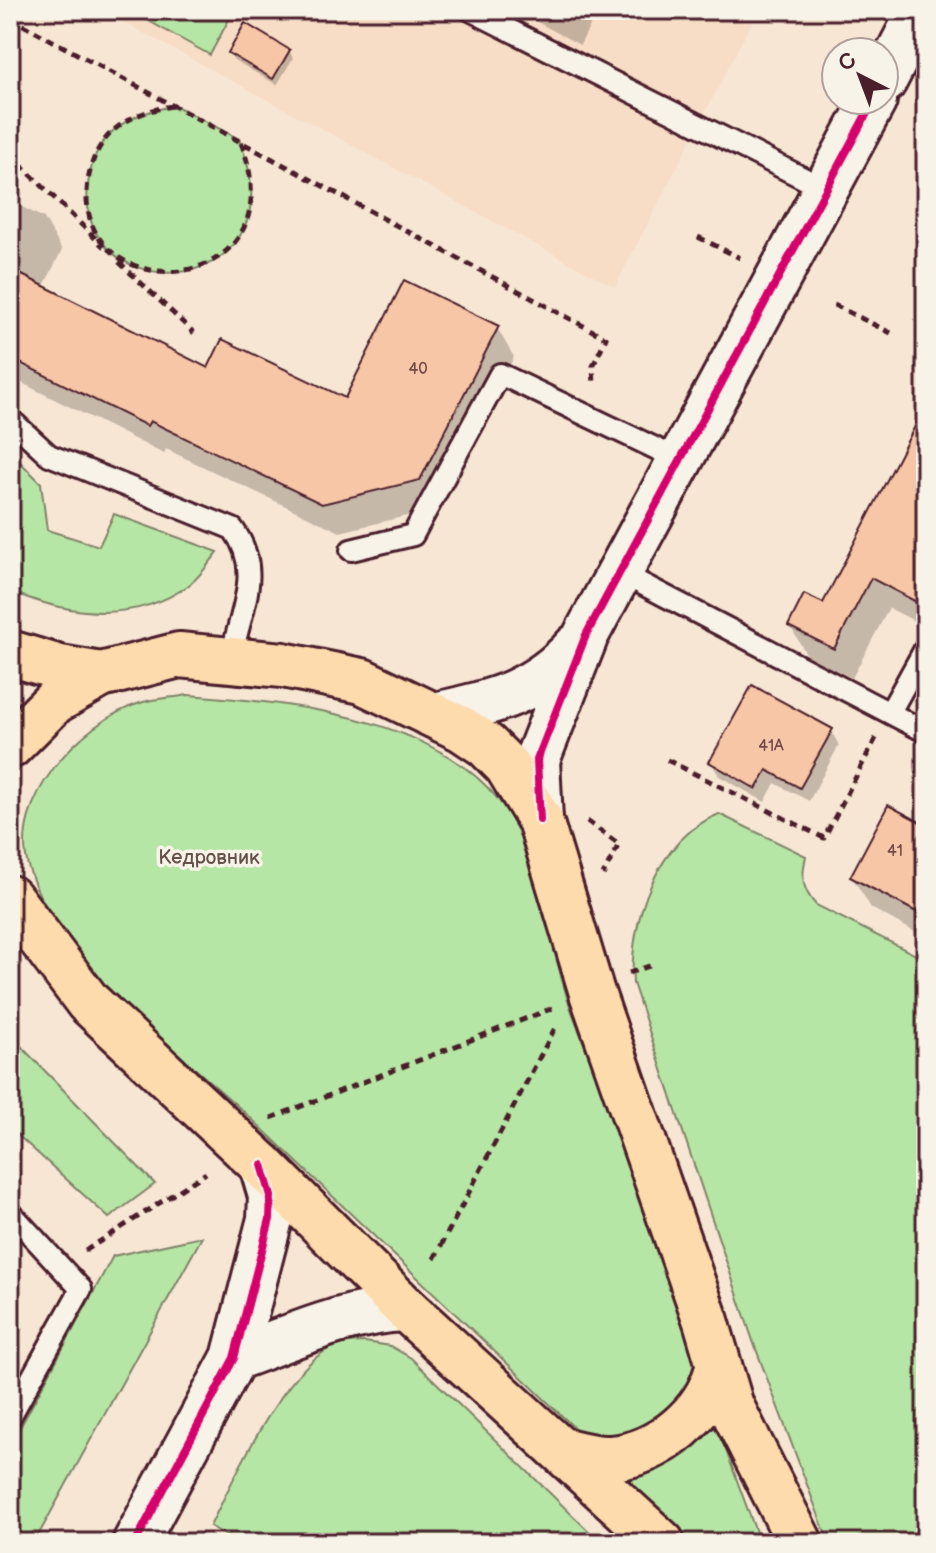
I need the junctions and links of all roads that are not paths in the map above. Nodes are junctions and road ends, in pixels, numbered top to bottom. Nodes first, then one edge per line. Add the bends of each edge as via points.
1 (470, 10) edge
2 (921, 10) edge
3 (900, 50) edge
4 (866, 116) edge
5 (827, 190) junction
6 (10, 419) edge
7 (682, 461) junction
8 (351, 550) dead end
9 (621, 573) junction
10 (586, 635) junction
11 (926, 647) edge
12 (10, 653) edge
13 (231, 660) junction
14 (101, 675) junction
15 (890, 712) junction
16 (435, 715) junction
17 (926, 732) edge
18 (10, 746) edge
19 (560, 818) junction
20 (10, 898) edge
21 (260, 1144) junction
22 (10, 1212) edge
23 (406, 1309) junction
24 (234, 1358) junction
25 (718, 1367) junction
26 (10, 1417) edge
27 (562, 1450) junction
28 (135, 1543) edge
29 (662, 1543) edge
30 (800, 1543) edge

1 - 5 lane
2 - 3 street
4 - 5 street
5 - 7 street
6 - 13 lane via 49,455 233,529 247,548 251,576
7 - 8 lane via 500,374 413,535
7 - 9 street
9 - 10 street
9 - 15 lane
10 - 16 street via 563,662 521,690 495,703
10 - 19 street via 537,760
11 - 15 lane
12 - 14 main road
13 - 14 main road via 179,655
13 - 16 main road via 362,681
14 - 18 main road via 55,701
15 - 17 lane
16 - 19 main road via 486,745
19 - 25 main road via 592,993
20 - 21 main road via 88,1002
21 - 23 main road
21 - 24 street via 271,1196 270,1219
22 - 26 lane via 81,1289
23 - 24 street via 354,1316
23 - 27 main road
24 - 28 street
25 - 27 main road via 703,1406 662,1439 612,1458
25 - 30 main road via 731,1406
27 - 29 main road

